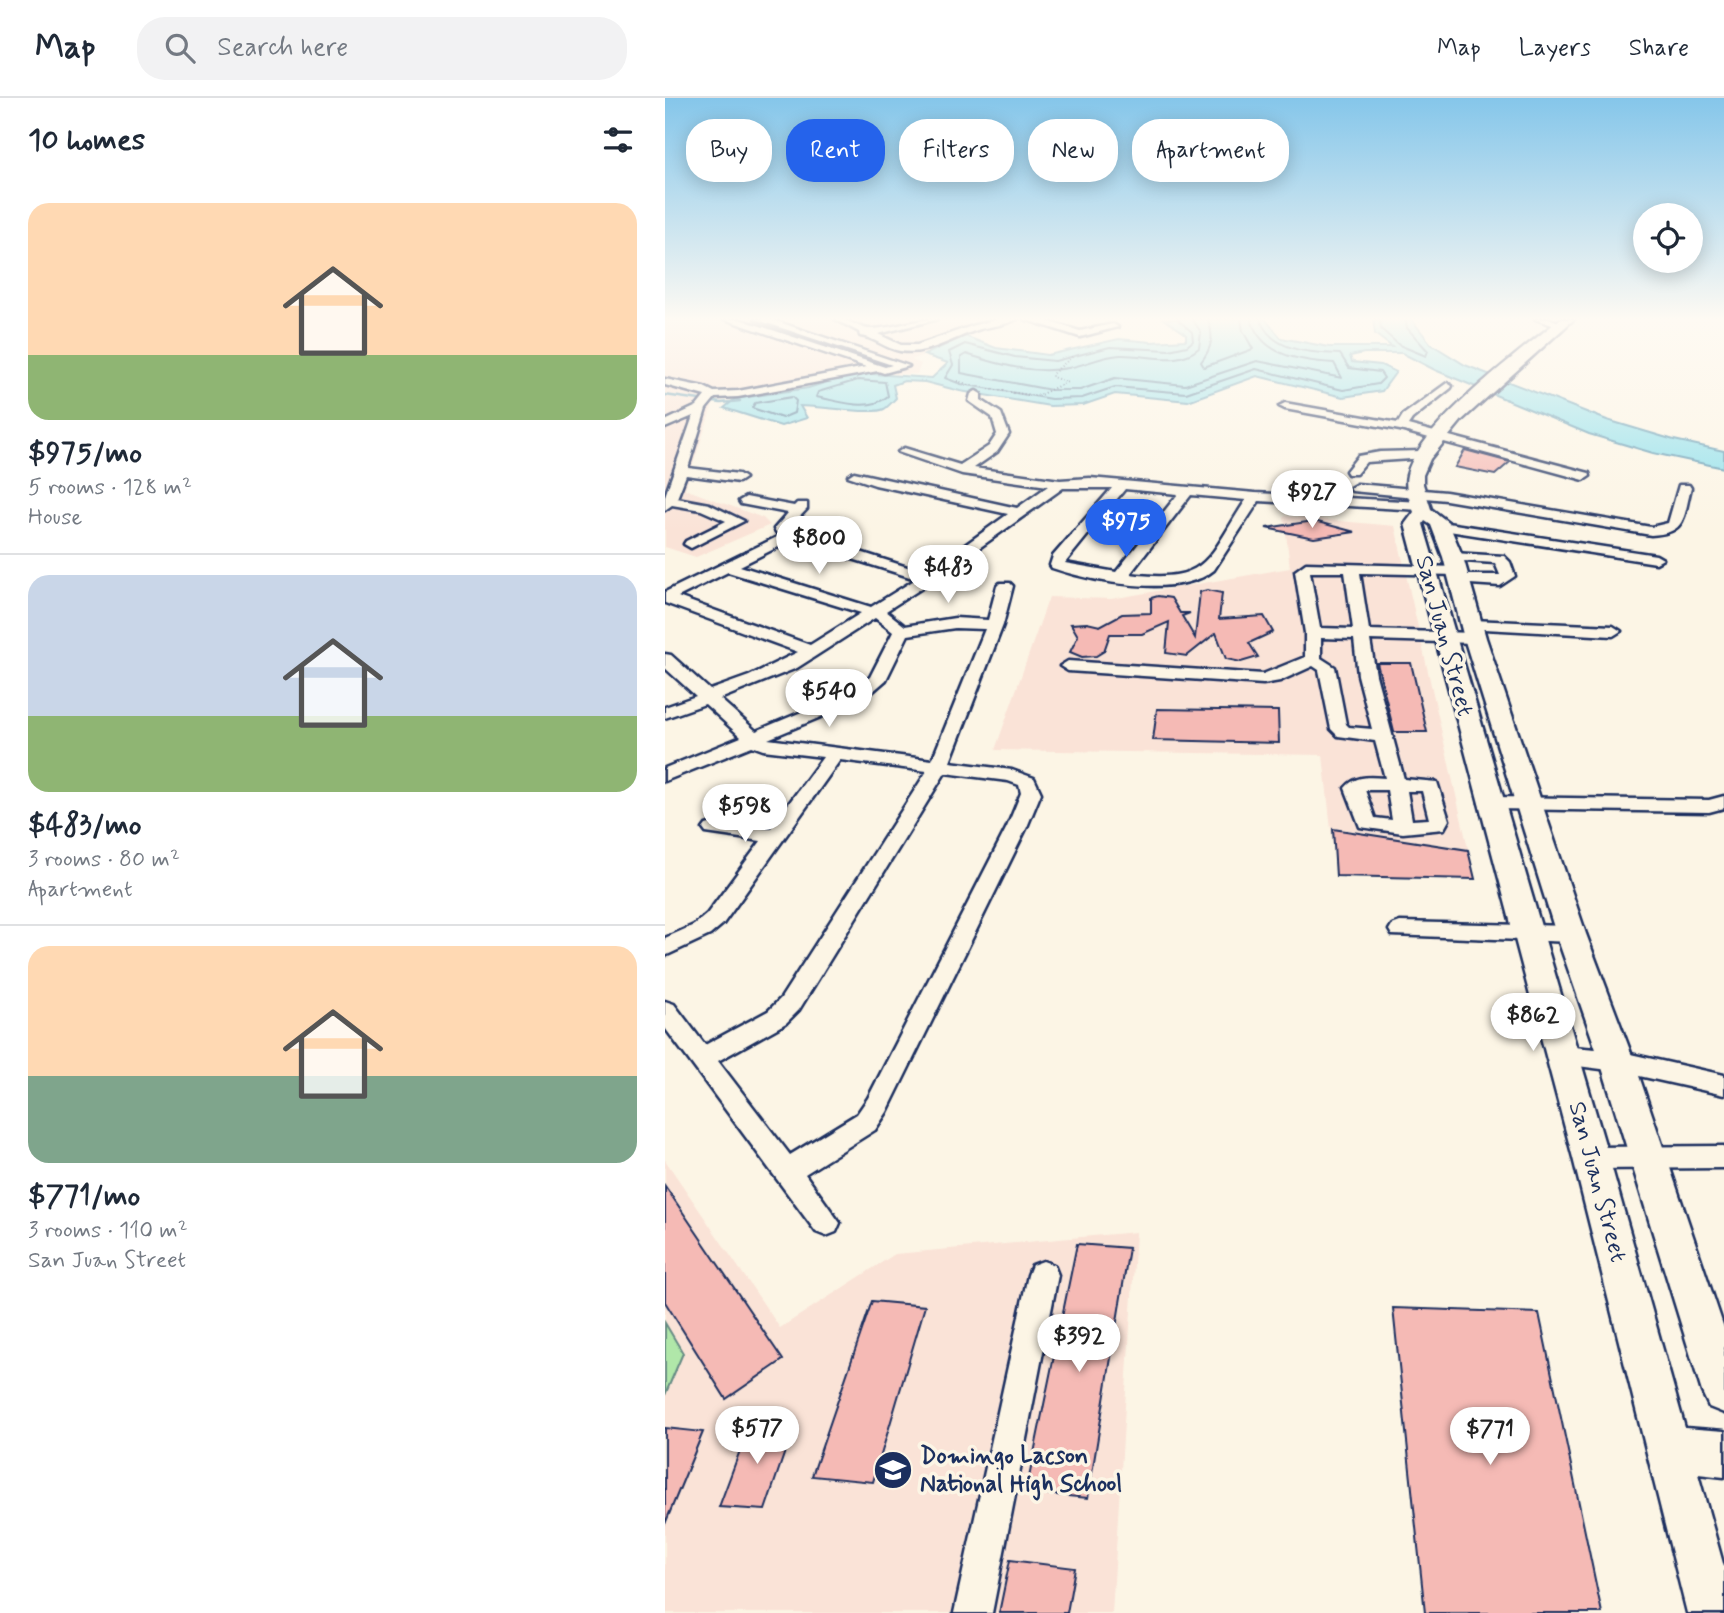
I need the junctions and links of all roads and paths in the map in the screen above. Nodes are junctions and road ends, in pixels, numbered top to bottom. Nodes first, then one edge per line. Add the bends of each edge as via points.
1 (978, 389) edge
2 (700, 390) edge
3 (761, 390) edge
4 (984, 390) edge
5 (1053, 390) edge
6 (1442, 390) edge
7 (1487, 390) edge
8 (706, 401) junction
9 (1285, 405) dead end
10 (665, 425) edge
11 (1401, 427) junction
12 (1438, 437) junction
13 (904, 452) dead end
14 (1422, 455) junction
15 (962, 470) junction
16 (680, 471) junction
17 (1352, 471) dead end
18 (854, 476) dead end
19 (1584, 476) dead end
20 (739, 478) dead end
21 (1060, 484) junction
22 (1122, 485) junction
23 (1357, 488) dead end
24 (1684, 488) dead end
25 (1187, 491) junction
26 (1255, 497) junction
27 (746, 501) dead end
28 (668, 504) edge
29 (1426, 509) junction
30 (1020, 513) junction
31 (789, 536) junction
32 (691, 544) dead end
33 (1656, 559) dead end
34 (726, 567) junction
35 (1352, 567) junction
36 (1449, 570) junction
37 (1121, 576) junction
38 (928, 578) junction
39 (1005, 586) dead end
40 (665, 598) edge
41 (875, 612) junction
42 (995, 625) junction
43 (902, 631) junction
44 (1613, 631) dead end
45 (1313, 633) junction
46 (1463, 633) junction
47 (1361, 634) junction
48 (811, 651) junction
49 (665, 659) edge
50 (1313, 660) junction
51 (1068, 666) dead end
52 (709, 697) junction
53 (665, 713) edge
54 (1382, 736) junction
55 (754, 739) junction
56 (835, 754) junction
57 (939, 766) junction
58 (665, 775) edge
59 (1397, 784) junction
60 (1724, 802) edge
61 (1489, 803) junction
62 (1530, 804) junction
63 (1403, 827) junction
64 (713, 829) dead end
65 (778, 835) junction
66 (1400, 930) dead end
67 (1526, 932) junction
68 (1571, 934) junction
69 (665, 948) edge
70 (665, 1010) edge
71 (1563, 1056) junction
72 (702, 1058) junction
73 (1617, 1061) junction
74 (1724, 1085) edge
75 (1724, 1157) edge
76 (1591, 1158) junction
77 (1649, 1158) junction
78 (788, 1170) junction
79 (827, 1223) dead end
80 (1043, 1275) dead end
81 (1724, 1392) edge
82 (1668, 1449) junction
83 (1724, 1454) edge
84 (973, 1613) edge
85 (1712, 1613) edge

1 - 15 street via 975,401 997,415 1003,433 993,449
2 - 8 street
3 - 8 street
4 - 5 path via 1037,396
6 - 11 street via 1407,416
7 - 12 main road
8 - 10 street
8 - 16 street
9 - 11 street
11 - 12 street
12 - 14 main road
12 - 19 street
13 - 15 street
14 - 17 street via 1361,459
14 - 29 main road, San Juan Street via 1415,476
15 - 21 street
16 - 20 street
16 - 28 street
18 - 30 street
21 - 22 street
21 - 30 street
22 - 25 street
22 - 37 street via 1057,562 1060,567
23 - 29 street
24 - 29 street via 1674,524 1667,530
25 - 26 street
25 - 37 street
26 - 29 street
26 - 37 street via 1205,572 1176,581
27 - 31 street via 800,508 781,529
28 - 32 street via 704,507 737,521
29 - 33 street
29 - 36 main road, San Juan Street via 1414,524
30 - 38 street
31 - 34 street
31 - 38 street
34 - 40 street
34 - 41 street
35 - 36 street
35 - 45 street via 1315,566 1302,571
35 - 47 street
36 - 46 main road, San Juan Street
38 - 41 street
39 - 42 street
40 - 48 street
41 - 43 street
41 - 48 street
42 - 43 street via 955,623
42 - 57 street
43 - 55 street via 870,687
44 - 46 street
45 - 47 street
45 - 50 street
46 - 47 street
46 - 61 main road, San Juan Street
46 - 62 main road, San Juan Street
47 - 54 street
48 - 52 street via 774,672
49 - 52 street
50 - 51 street via 1263,679
50 - 54 street via 1327,667 1337,725 1343,732
52 - 53 street
52 - 55 street
54 - 59 street
55 - 56 street via 771,747
55 - 58 street
56 - 57 street
56 - 65 street
57 - 72 street via 790,1004 777,1017
57 - 78 street via 1012,776 1027,782 1031,793 878,1105 866,1122
59 - 63 street
59 - 63 street via 1430,786 1439,820 1431,827
59 - 63 street via 1362,783 1355,788 1367,823
60 - 62 street via 1709,806
61 - 62 street
61 - 67 main road, San Juan Street
62 - 68 main road, San Juan Street
64 - 65 street
65 - 69 street via 715,919
66 - 67 street
67 - 68 street
67 - 71 main road, San Juan Street
68 - 73 main road, San Juan Street
70 - 72 street
71 - 73 street
71 - 76 main road, San Juan Street
72 - 78 street
73 - 74 street
73 - 77 main road, San Juan Street
75 - 77 street
76 - 77 street
76 - 82 main road, San Juan Street
77 - 81 main road, San Juan Street
78 - 79 street
80 - 84 street
82 - 83 main road
82 - 85 main road, San Juan Street

